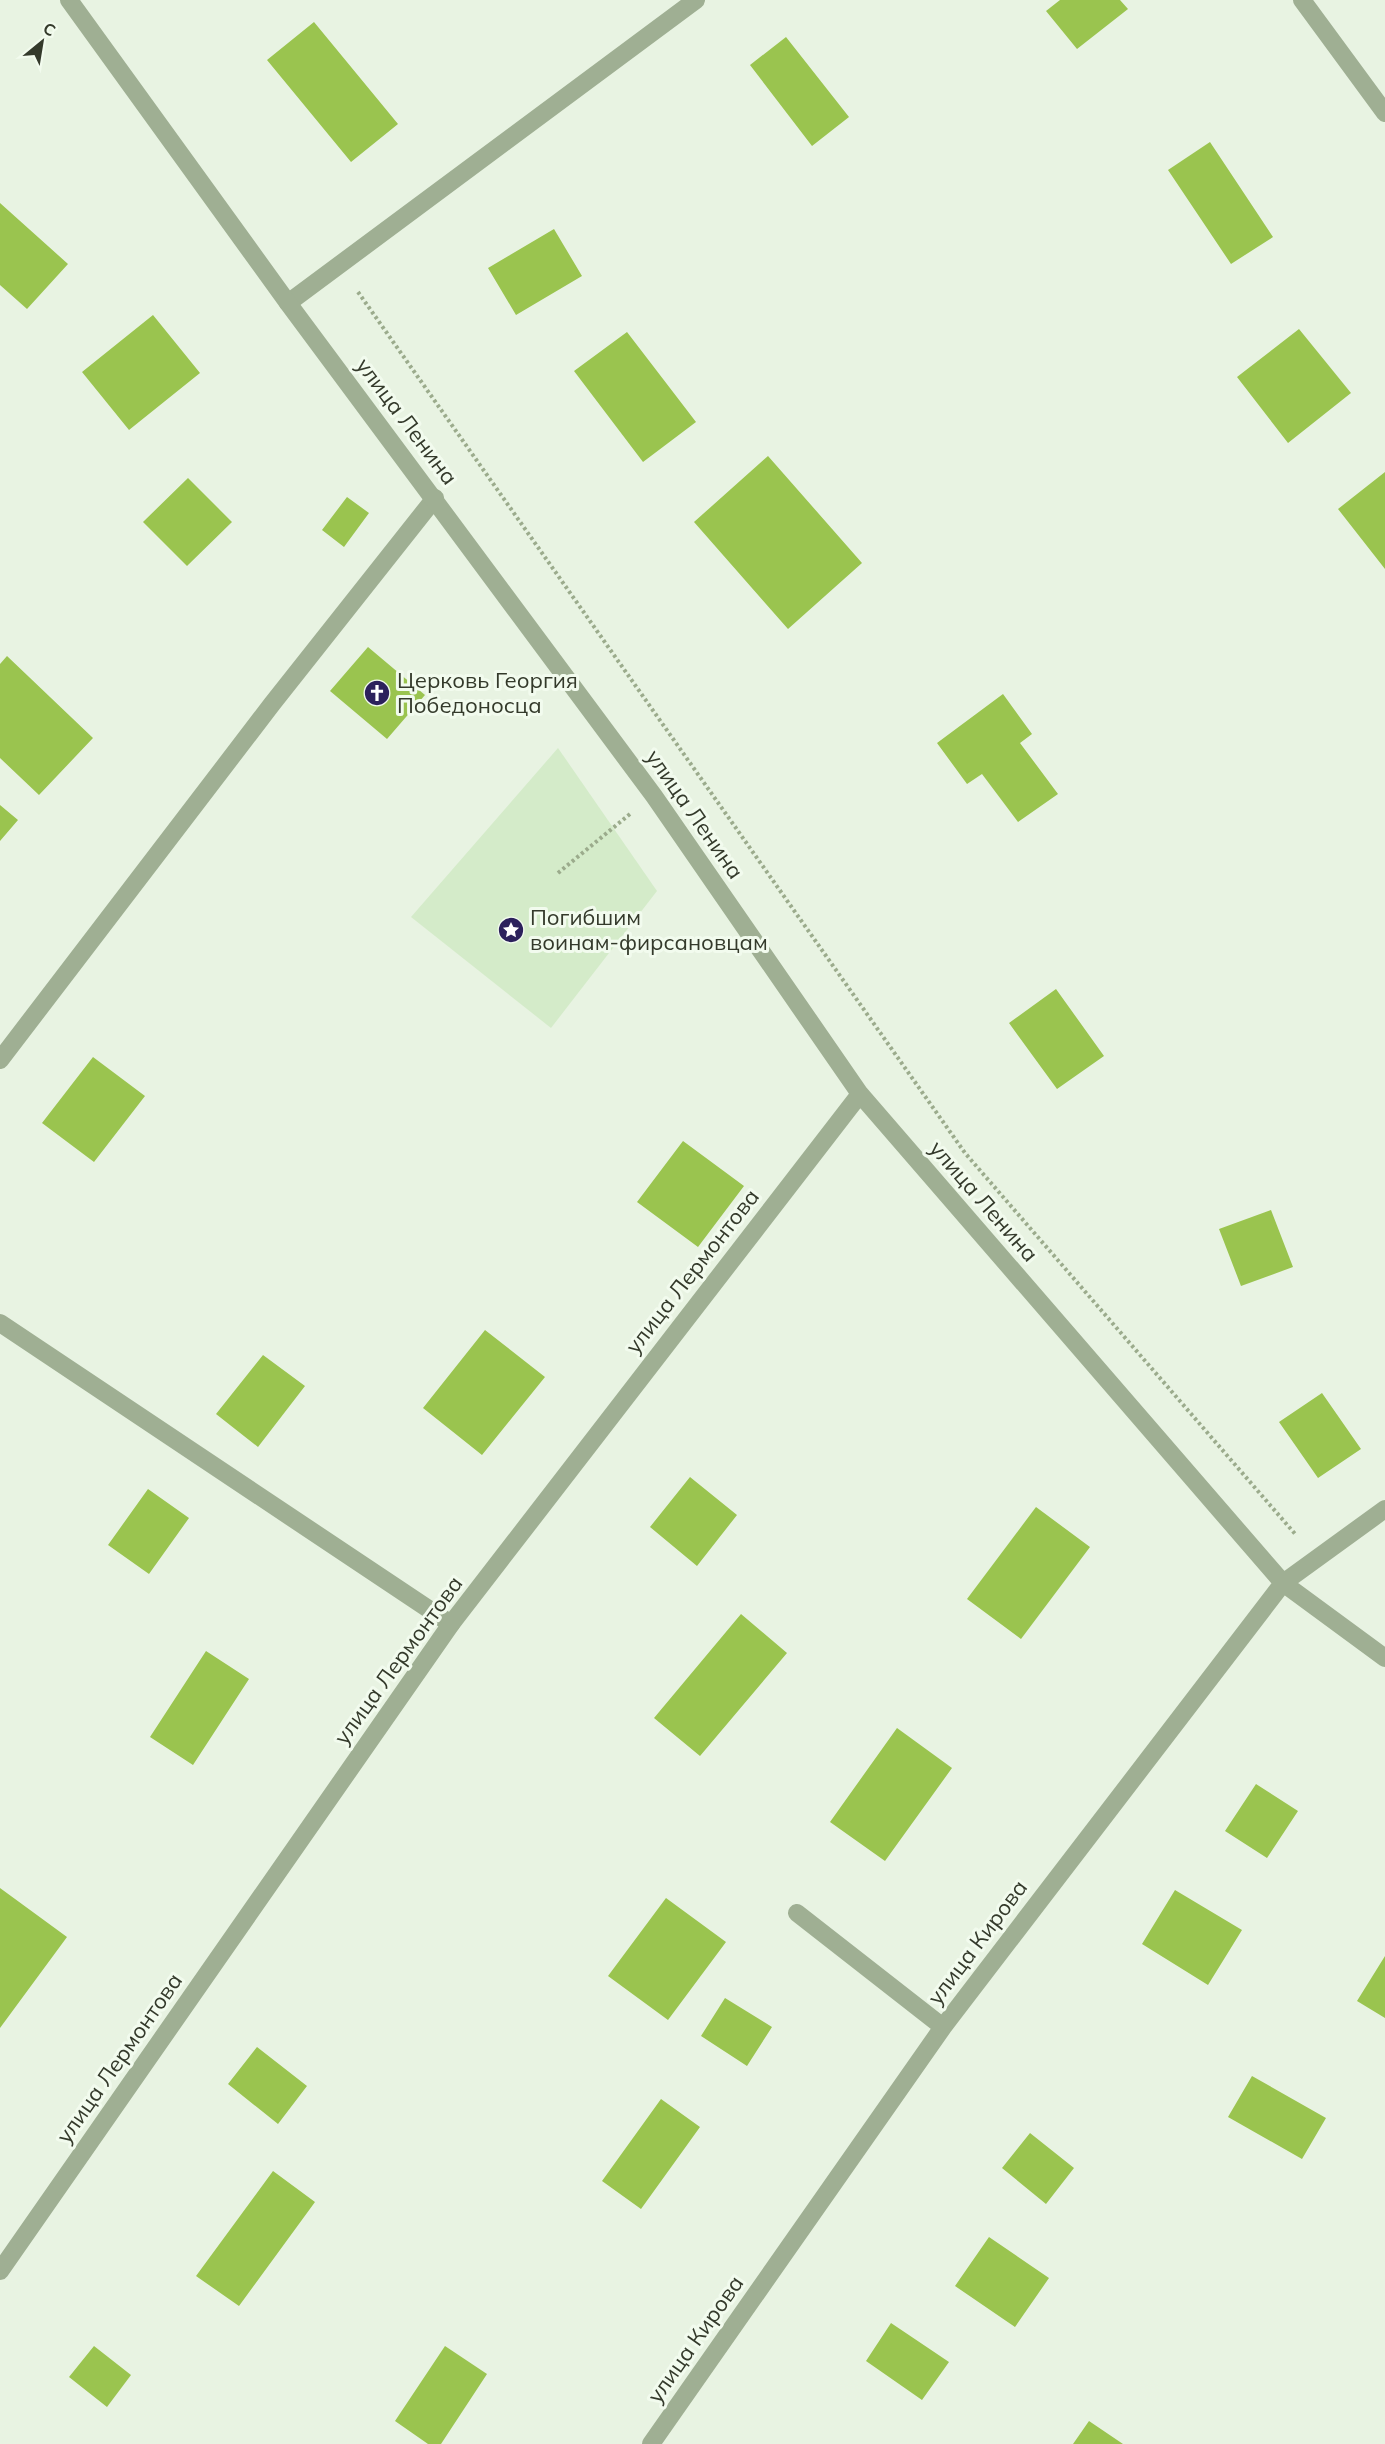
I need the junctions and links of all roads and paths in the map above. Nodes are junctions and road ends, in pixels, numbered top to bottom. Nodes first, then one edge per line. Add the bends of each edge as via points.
1 (69, 0) edge
2 (696, 0) edge
3 (1302, 0) edge
4 (1385, 113) edge
5 (339, 265) junction
6 (288, 303) junction
7 (435, 498) junction
8 (654, 796) junction
9 (558, 873) dead end
10 (0, 1060) edge
11 (860, 1094) junction
12 (0, 1323) edge
13 (1385, 1509) edge
14 (1316, 1559) junction
15 (1282, 1583) junction
16 (451, 1624) junction
17 (1385, 1658) edge
18 (797, 1913) dead end
19 (943, 2027) junction
20 (0, 2271) edge
21 (651, 2444) edge

1 - 6 street, улица Ленина
2 - 5 street
3 - 4 street
5 - 6 street
5 - 14 path via 966,1153
6 - 7 street, улица Ленина
7 - 8 street, улица Ленина
7 - 10 street
8 - 9 path
8 - 11 street, улица Ленина
11 - 15 street, улица Ленина
11 - 16 street, улица Лермонтова
12 - 16 street
13 - 14 street, улица Кирова
14 - 15 street, улица Кирова
15 - 17 street, улица Ленина
15 - 19 street, улица Кирова
16 - 20 street, улица Лермонтова
18 - 19 street
19 - 21 street, улица Кирова

